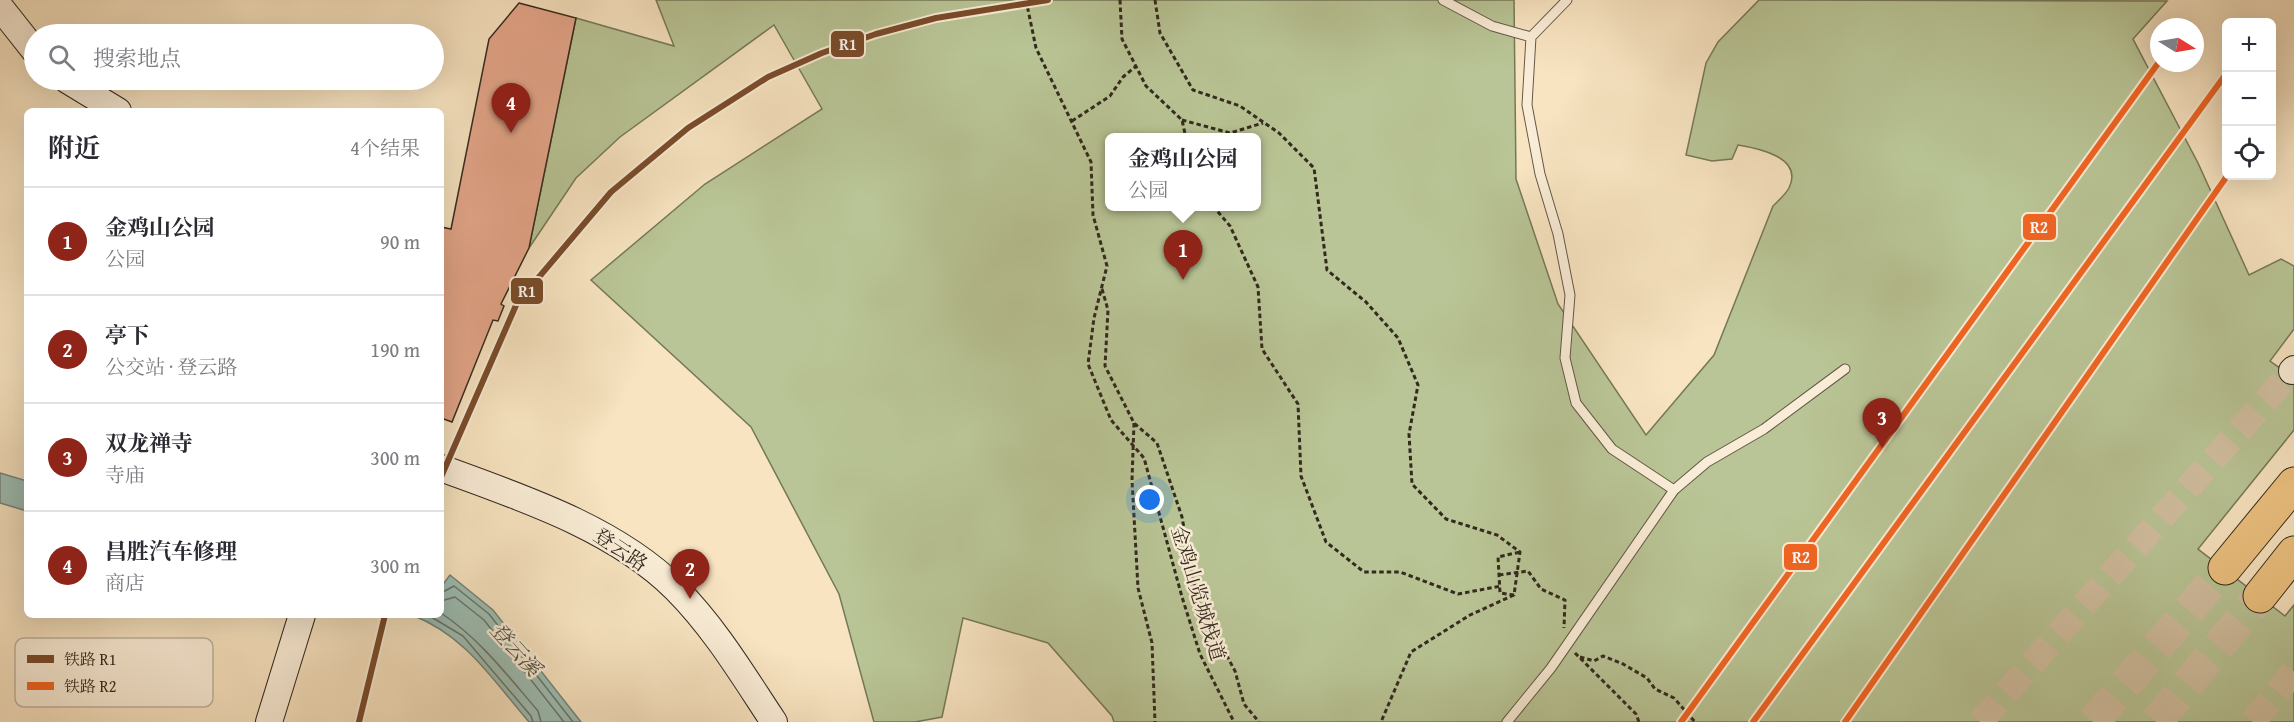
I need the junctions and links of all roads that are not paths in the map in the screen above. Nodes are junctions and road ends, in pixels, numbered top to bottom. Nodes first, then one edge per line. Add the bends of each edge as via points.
1 (1443, 0) edge
2 (1567, 0) edge
3 (0, 7) edge
4 (24, 37) edge
5 (1531, 38) junction
6 (83, 90) edge
7 (113, 108) edge
8 (1845, 369) dead end
9 (444, 469) edge
10 (2294, 484) edge
11 (1674, 490) junction
12 (2294, 554) edge
13 (2224, 568) tunnel mouth
14 (2260, 596) tunnel mouth
15 (301, 618) edge
16 (268, 722) edge
17 (774, 722) edge
18 (1507, 722) edge

1 - 5 lane via 1492,26
2 - 5 lane
3 - 4 street
5 - 11 lane via 1527,105 1570,295 1565,358 1576,403 1612,448
6 - 7 street
8 - 11 lane via 1773,423 1707,462
9 - 17 street, 登云路 via 589,527 651,569 692,606
10 - 13 highway
11 - 18 lane via 1551,668
12 - 14 highway
15 - 16 street

